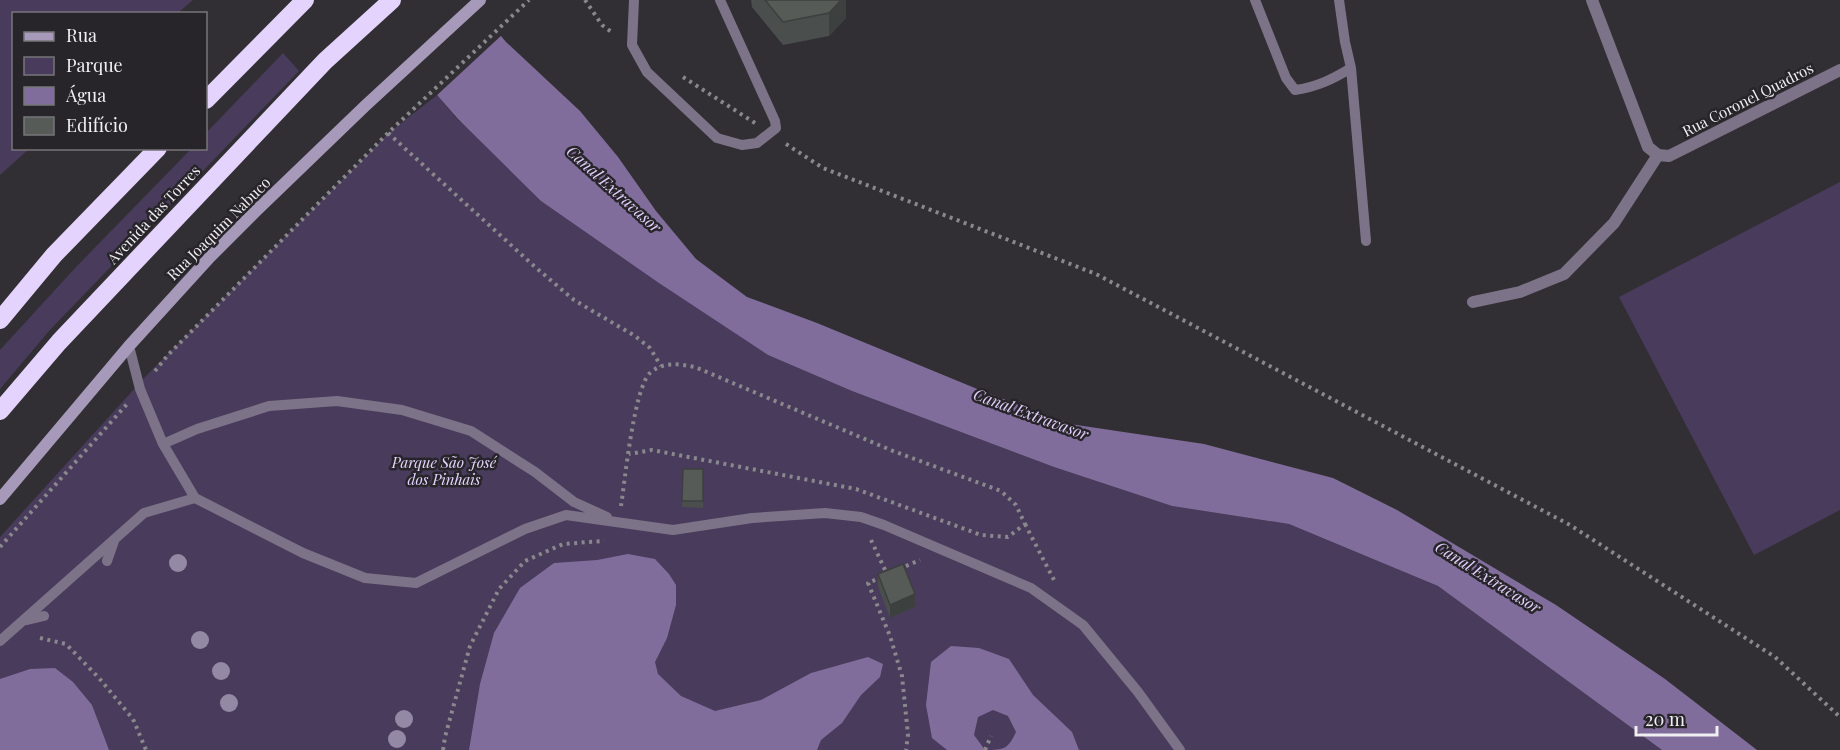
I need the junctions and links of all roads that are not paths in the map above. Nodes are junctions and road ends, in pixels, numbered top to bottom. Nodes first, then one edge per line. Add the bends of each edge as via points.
1 (305, 0) edge
2 (392, 0) edge
3 (480, 0) edge
4 (634, 0) edge
5 (720, 0) edge
6 (1255, 0) edge
7 (1339, 0) edge
8 (1592, 0) edge
9 (1352, 68) junction
10 (1840, 70) edge
11 (207, 99) edge
12 (156, 150) edge
13 (1664, 156) junction
14 (1366, 241) dead end
15 (1473, 302) dead end
16 (0, 320) edge
17 (129, 346) junction
18 (0, 411) edge
19 (163, 444) junction
20 (195, 498) junction
21 (0, 499) edge
22 (618, 523) junction
23 (114, 541) junction
24 (108, 561) dead end
25 (44, 616) dead end
26 (24, 621) junction
27 (0, 641) edge
28 (1180, 750) edge

1 - 11 highway
2 - 18 highway, Avenida das Torres via 325,61 58,342
3 - 17 main road, Rua Joaquim Nabuco via 234,234
4 - 5 lane via 632,45 647,72 717,138 757,143 776,128 775,121
6 - 9 lane via 1286,78 1295,90 1313,87
7 - 9 lane
8 - 13 street via 1648,147
9 - 14 lane
10 - 13 street, Rua Coronel Quadros
12 - 16 highway via 54,255
13 - 15 street via 1614,223 1564,274 1520,292
17 - 19 lane via 140,389
17 - 21 main road, Rua Joaquim Nabuco
19 - 20 lane
19 - 22 lane via 269,406 337,401 402,410 471,431 574,502
20 - 22 lane via 303,553 365,578 416,583 525,529 566,515
20 - 23 lane via 144,513
22 - 28 lane via 674,530 752,518 825,513 861,517 884,525 1031,588 1083,625
23 - 24 lane
23 - 26 lane
25 - 26 lane
26 - 27 lane

